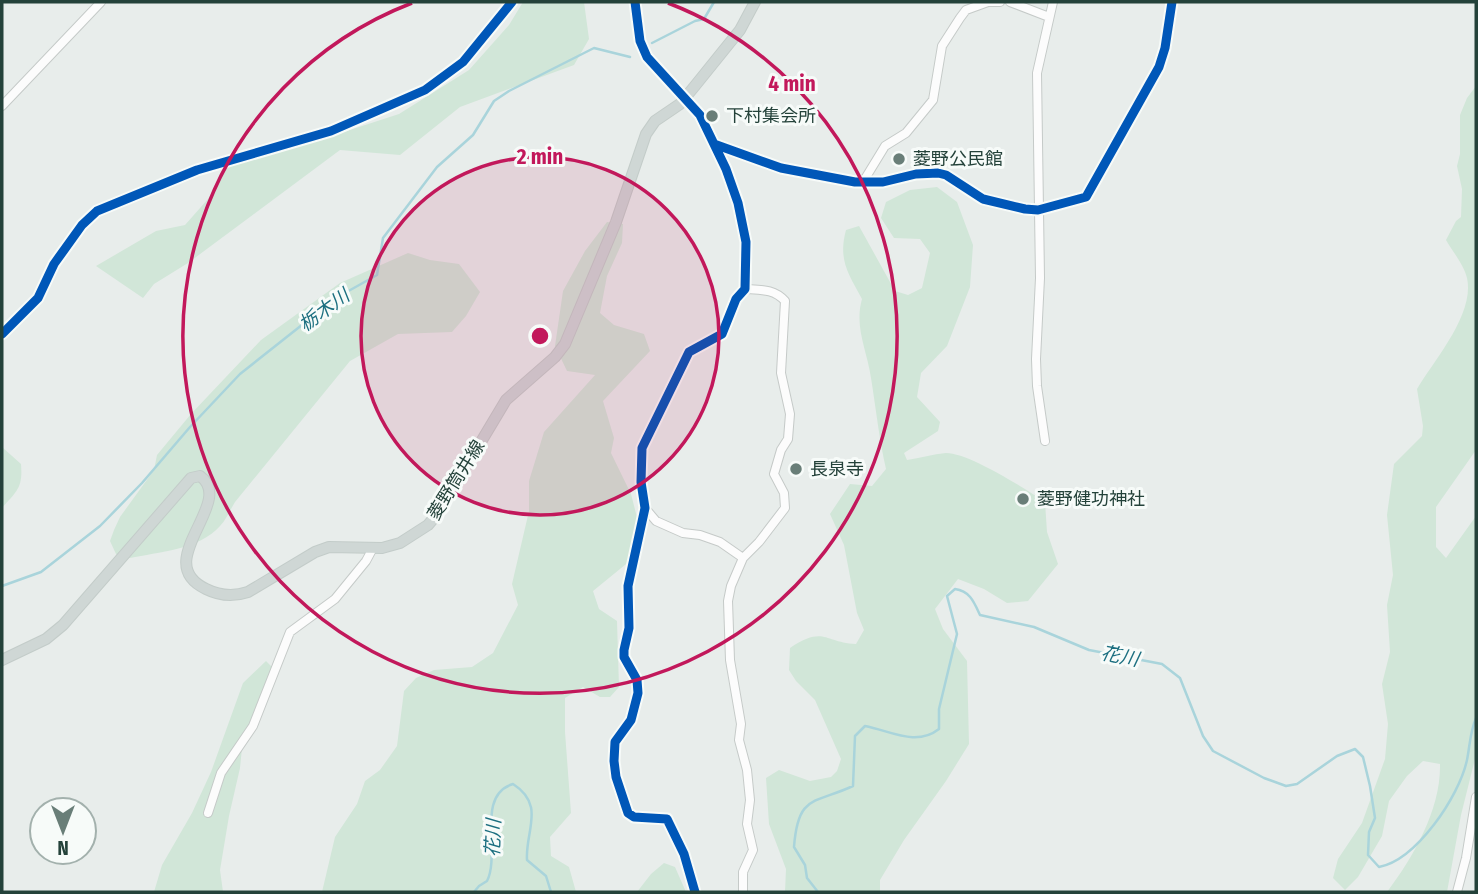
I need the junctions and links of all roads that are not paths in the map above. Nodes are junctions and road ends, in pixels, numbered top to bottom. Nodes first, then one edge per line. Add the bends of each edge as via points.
1 (101, 2) edge
2 (512, 2) edge
3 (635, 2) edge
4 (755, 2) edge
5 (1000, 2) edge
6 (1010, 2) edge
7 (1053, 2) edge
8 (1172, 2) edge
9 (1049, 17) junction
10 (686, 97) junction
11 (2, 106) edge
12 (714, 144) junction
13 (863, 182) junction
14 (1038, 210) junction
15 (745, 289) junction
16 (2, 334) edge
17 (1045, 441) dead end
18 (645, 508) junction
19 (373, 548) junction
20 (743, 558) junction
21 (2, 660) edge
22 (1476, 797) edge
23 (208, 813) dead end
24 (695, 892) edge
25 (743, 892) edge
26 (1457, 892) edge

1 - 11 street
2 - 16 street via 463,62 425,90 331,131 197,170 97,211 54,264 38,299
3 - 10 street via 647,57
4 - 10 main road, 菱野筒井線 via 740,30
5 - 13 street via 966,10 942,46 933,100 905,133 884,146
6 - 9 street
7 - 9 street
8 - 14 street via 1159,67 1086,197
9 - 14 street via 1037,74
10 - 12 street
10 - 19 main road, 菱野筒井線 via 646,134 616,222 565,344 506,401 428,525 400,543
12 - 13 street via 780,168
12 - 15 street via 738,203 746,242
13 - 14 street via 939,173 983,199
14 - 17 street via 1037,386
15 - 18 street via 722,334 689,352 649,430 640,462
15 - 20 street via 769,290 785,301 781,373 790,414 788,439 774,474 784,493 785,508
18 - 20 street via 656,521 720,542
18 - 24 street via 628,586 629,628 624,650 637,680 637,704 615,742 616,777 628,813 667,819
19 - 21 main road, 菱野筒井線 via 329,547 243,594 220,595 191,579 187,569 191,543 211,496 200,476 189,479 63,625 46,639
19 - 23 street via 335,599 290,632 253,726 221,772
20 - 25 street via 729,601 730,660 747,770 747,824 753,849 743,872
22 - 26 street

